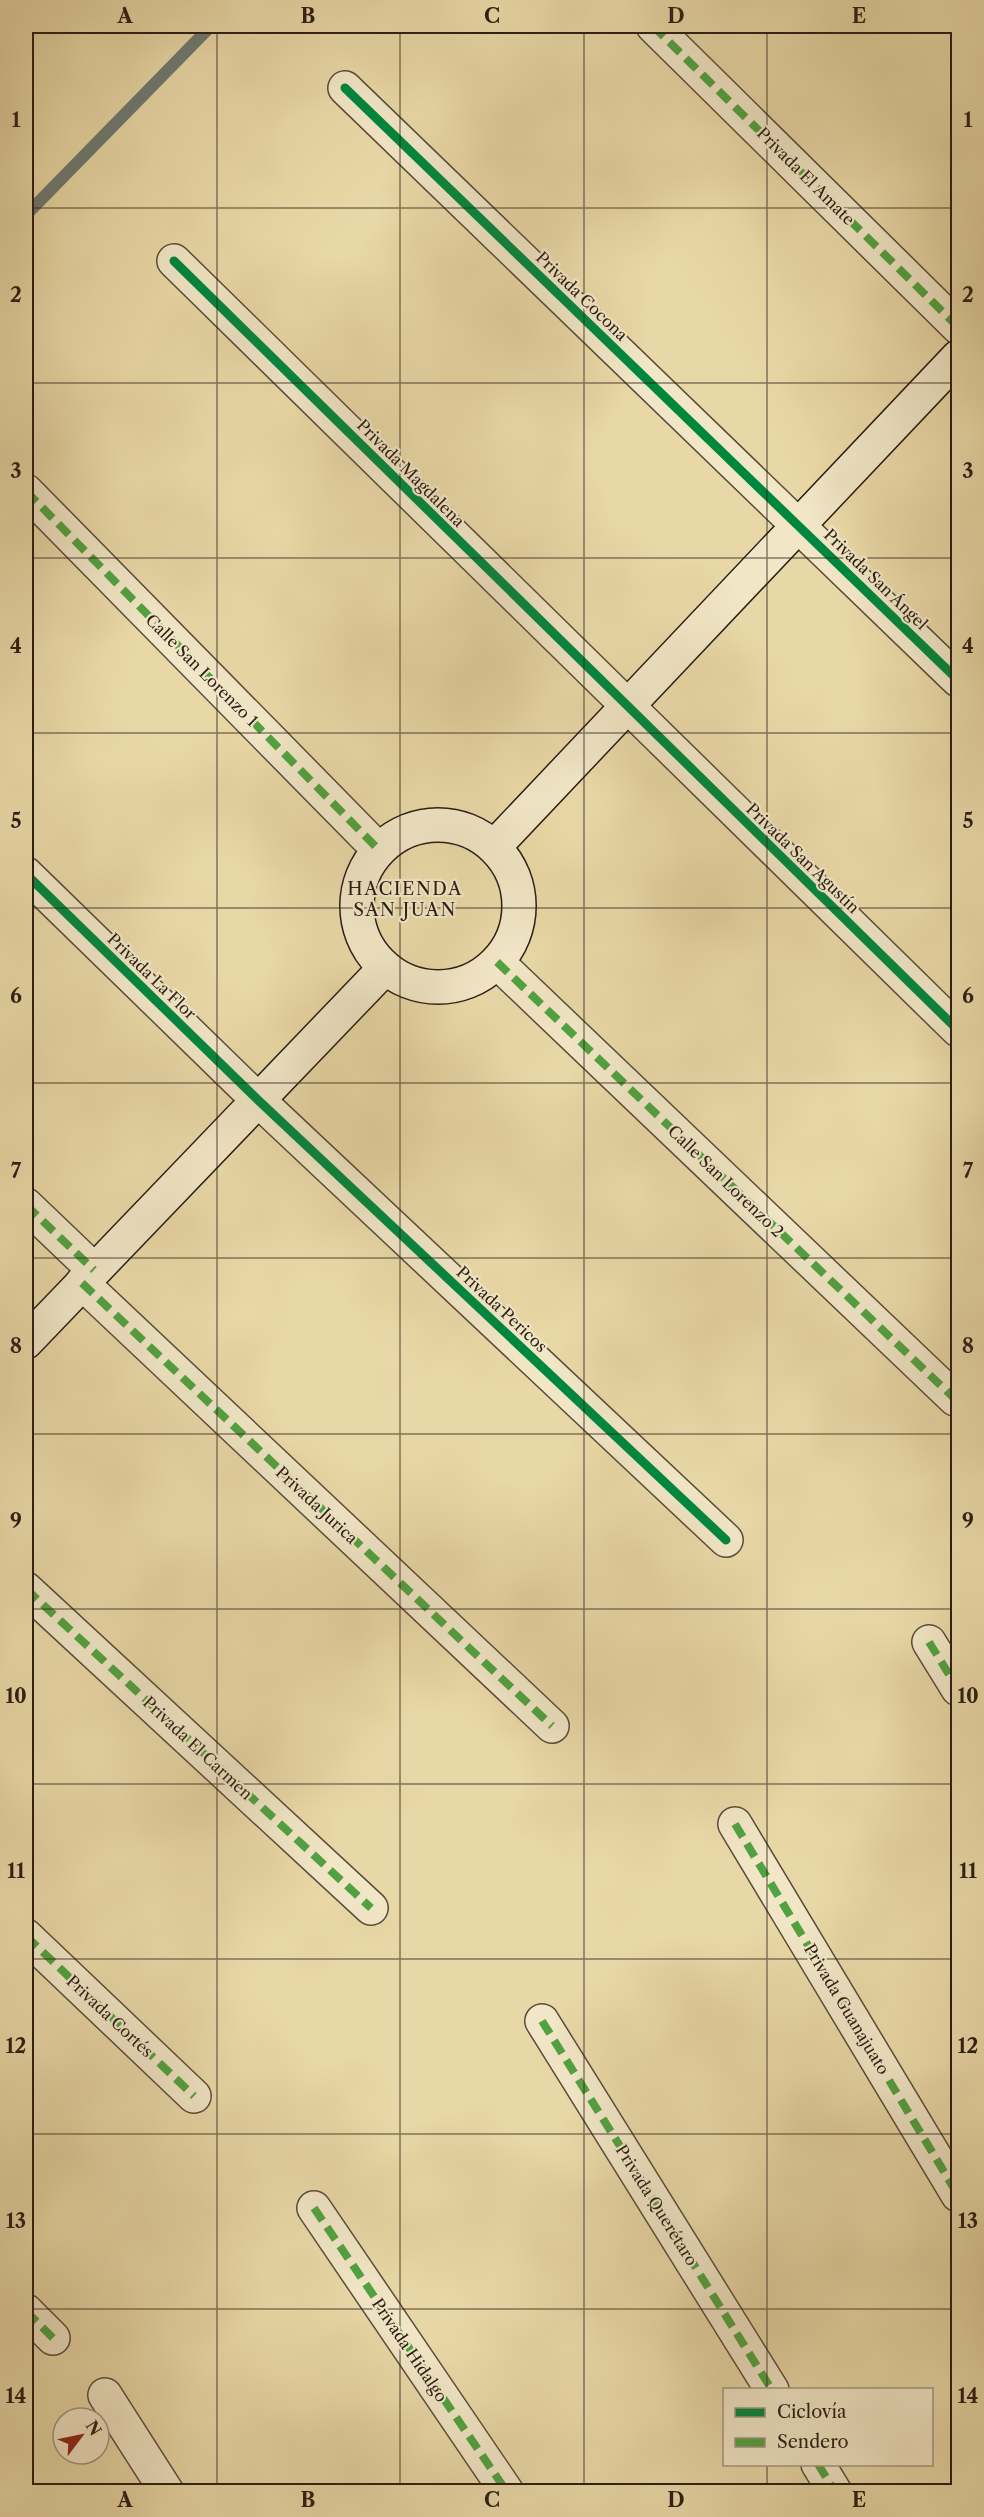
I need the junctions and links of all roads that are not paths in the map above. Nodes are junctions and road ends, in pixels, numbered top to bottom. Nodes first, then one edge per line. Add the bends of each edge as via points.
1 (653, 26) edge
2 (345, 88) dead end
3 (174, 261) dead end
4 (958, 327) edge
5 (958, 357) edge
6 (26, 491) edge
7 (799, 526) junction
8 (958, 680) edge
9 (627, 707) junction
10 (494, 847) junction
11 (379, 850) junction
12 (26, 874) edge
13 (497, 962) junction
14 (385, 968) junction
15 (958, 1030) edge
16 (258, 1100) junction
17 (26, 1205) edge
18 (88, 1277) junction
19 (26, 1342) edge
20 (955, 1400) dead end
21 (726, 1540) dead end
22 (26, 1589) edge
23 (929, 1641) dead end
24 (958, 1689) edge
25 (552, 1726) dead end
26 (735, 1824) dead end
27 (371, 1908) dead end
28 (26, 1936) edge
29 (542, 2021) dead end
30 (194, 2096) dead end
31 (958, 2195) edge
32 (314, 2208) dead end
33 (26, 2311) edge
34 (53, 2338) dead end
35 (770, 2388) edge
36 (105, 2395) dead end
37 (819, 2466) edge
38 (167, 2492) edge
39 (507, 2492) edge
40 (835, 2492) edge

1 - 4 street, Privada El Amate
2 - 7 street, Privada Cocona
3 - 9 street, Privada Magdalena
5 - 7 street
6 - 11 street, Calle San Lorenzo 1
7 - 8 street, Privada San Ángel
7 - 9 street
9 - 10 street
9 - 15 street, Privada San Agustín
10 - 11 street via 472,832 448,825 423,826 399,834
10 - 13 street via 509,867 518,891 512,941
11 - 14 street via 364,872 357,897 359,923 368,947
12 - 16 street, Privada La Flor
13 - 14 street via 478,977 454,986 430,987 406,981
13 - 20 street, Calle San Lorenzo 2
14 - 16 street
16 - 18 street
16 - 21 street, Privada Pericos
17 - 18 street, Privada Jurica
18 - 19 street
18 - 25 street, Privada Jurica
22 - 27 street, Privada El Carmen
23 - 24 street
26 - 31 street, Privada Guanajuato
28 - 30 street, Privada Cortés
29 - 35 street, Privada Querétaro
32 - 39 street, Privada Hidalgo
33 - 34 street
36 - 38 street
37 - 40 street

